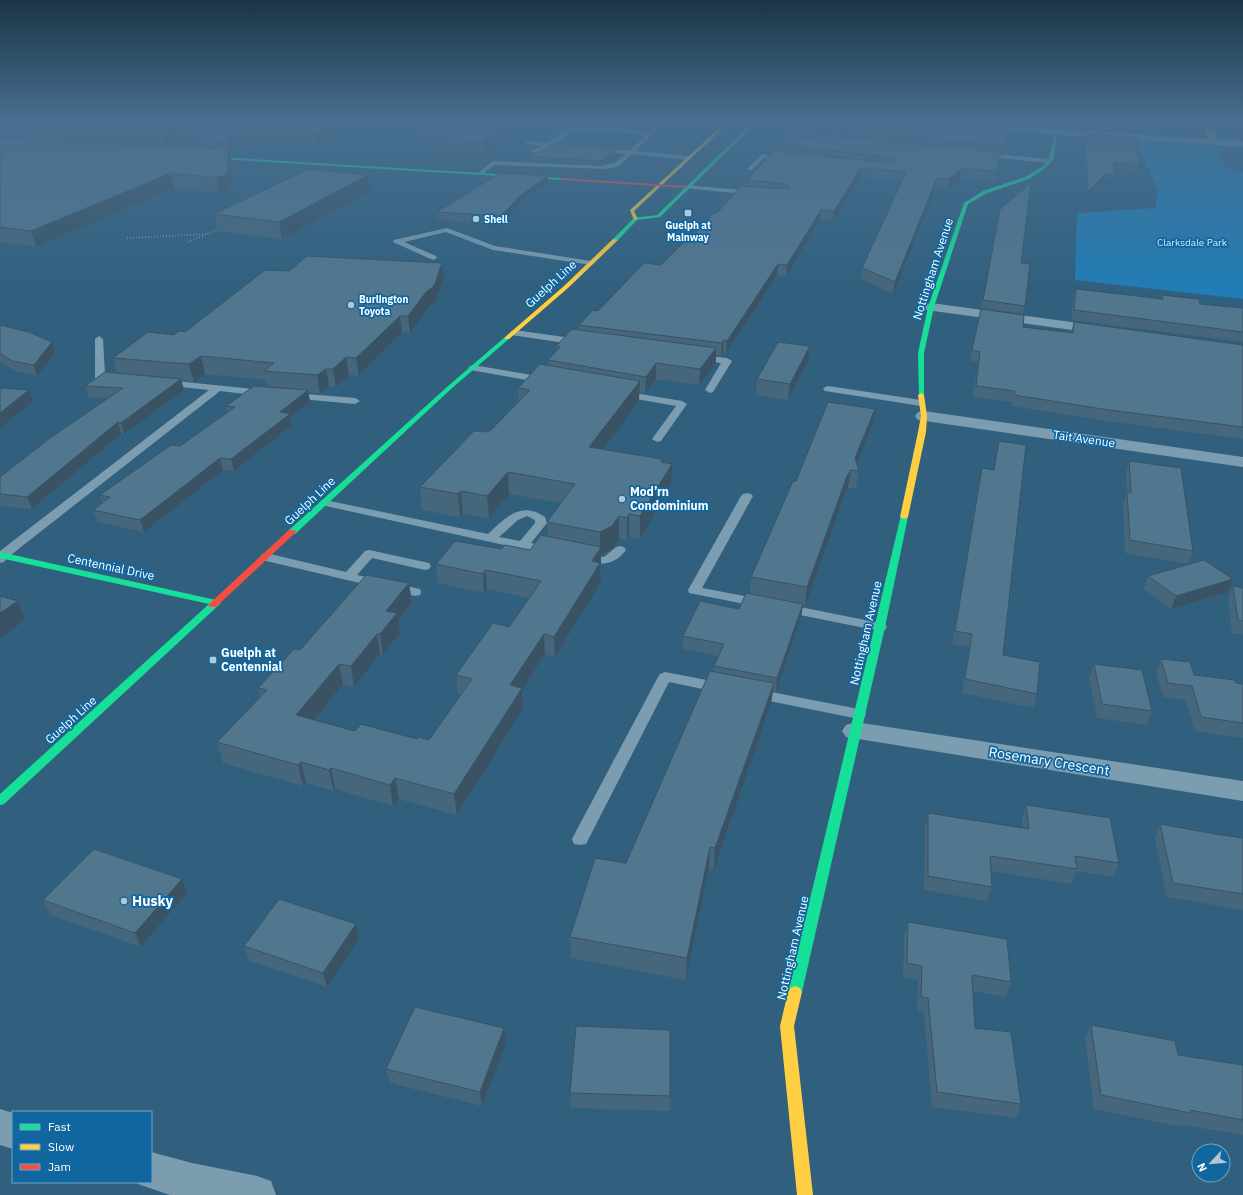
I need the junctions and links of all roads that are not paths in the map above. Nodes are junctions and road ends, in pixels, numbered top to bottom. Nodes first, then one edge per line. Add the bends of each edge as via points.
1 (524, 177) edge
2 (620, 177) edge
3 (670, 177) edge
4 (698, 177) edge
5 (1029, 177) edge
6 (576, 180) junction
7 (661, 185) junction
8 (745, 186) edge
9 (687, 187) junction
10 (740, 192) junction
11 (762, 194) edge
12 (636, 219) junction
13 (433, 258) dead end
14 (591, 263) junction
15 (931, 307) junction
16 (1118, 332) edge
17 (514, 333) junction
18 (99, 339) dead end
19 (586, 343) edge
20 (688, 356) edge
21 (473, 368) junction
22 (124, 379) edge
23 (155, 382) edge
24 (553, 382) edge
25 (217, 389) junction
26 (828, 389) dead end
27 (710, 390) dead end
28 (614, 392) edge
29 (271, 394) edge
30 (286, 395) edge
31 (355, 401) dead end
32 (923, 409) junction
33 (657, 439) dead end
34 (1243, 462) edge
35 (747, 496) dead end
36 (325, 503) junction
37 (491, 538) junction
38 (523, 545) junction
39 (620, 550) dead end
40 (1, 556) edge
41 (266, 557) junction
42 (424, 566) dead end
43 (348, 577) junction
44 (415, 592) dead end
45 (216, 603) junction
46 (880, 627) junction
47 (857, 723) junction
48 (1243, 791) edge
49 (0, 801) edge
50 (580, 839) dead end
51 (0, 1127) edge
52 (12, 1131) edge
53 (152, 1171) edge
54 (257, 1195) edge
55 (805, 1195) edge

1 - 6 street
2 - 6 street
3 - 7 street
4 - 9 street
5 - 15 street, Nottingham Avenue via 985,192 966,203
6 - 7 street
7 - 9 street
7 - 12 street via 632,211
8 - 10 lane
9 - 10 lane
9 - 12 street via 658,216
10 - 11 lane
12 - 14 street, Guelph Line
13 - 14 lane via 397,242 446,230 493,248
14 - 17 street, Guelph Line
15 - 16 street
15 - 32 street, Nottingham Avenue via 921,353
17 - 19 lane
17 - 21 street, Guelph Line
18 - 22 lane via 100,378
20 - 27 lane via 726,361
21 - 24 lane
21 - 36 street, Guelph Line
23 - 25 lane
25 - 29 lane
25 - 40 lane
26 - 32 lane
28 - 33 lane via 682,404
30 - 31 lane
32 - 34 street, Tait Avenue
32 - 46 street, Nottingham Avenue via 922,432
35 - 46 lane via 694,590
36 - 37 lane
36 - 41 street, Guelph Line
37 - 38 lane
37 - 38 lane via 514,516 536,516 541,523
38 - 39 lane via 605,561 612,559
40 - 45 street, Centennial Drive
41 - 43 lane
41 - 45 street, Guelph Line
42 - 43 lane via 369,554
43 - 44 lane
45 - 49 street, Guelph Line
46 - 47 street, Nottingham Avenue
47 - 48 street, Rosemary Crescent
47 - 50 lane via 739,691 665,677
47 - 55 street, Nottingham Avenue via 787,1026
51 - 52 street
53 - 54 street

